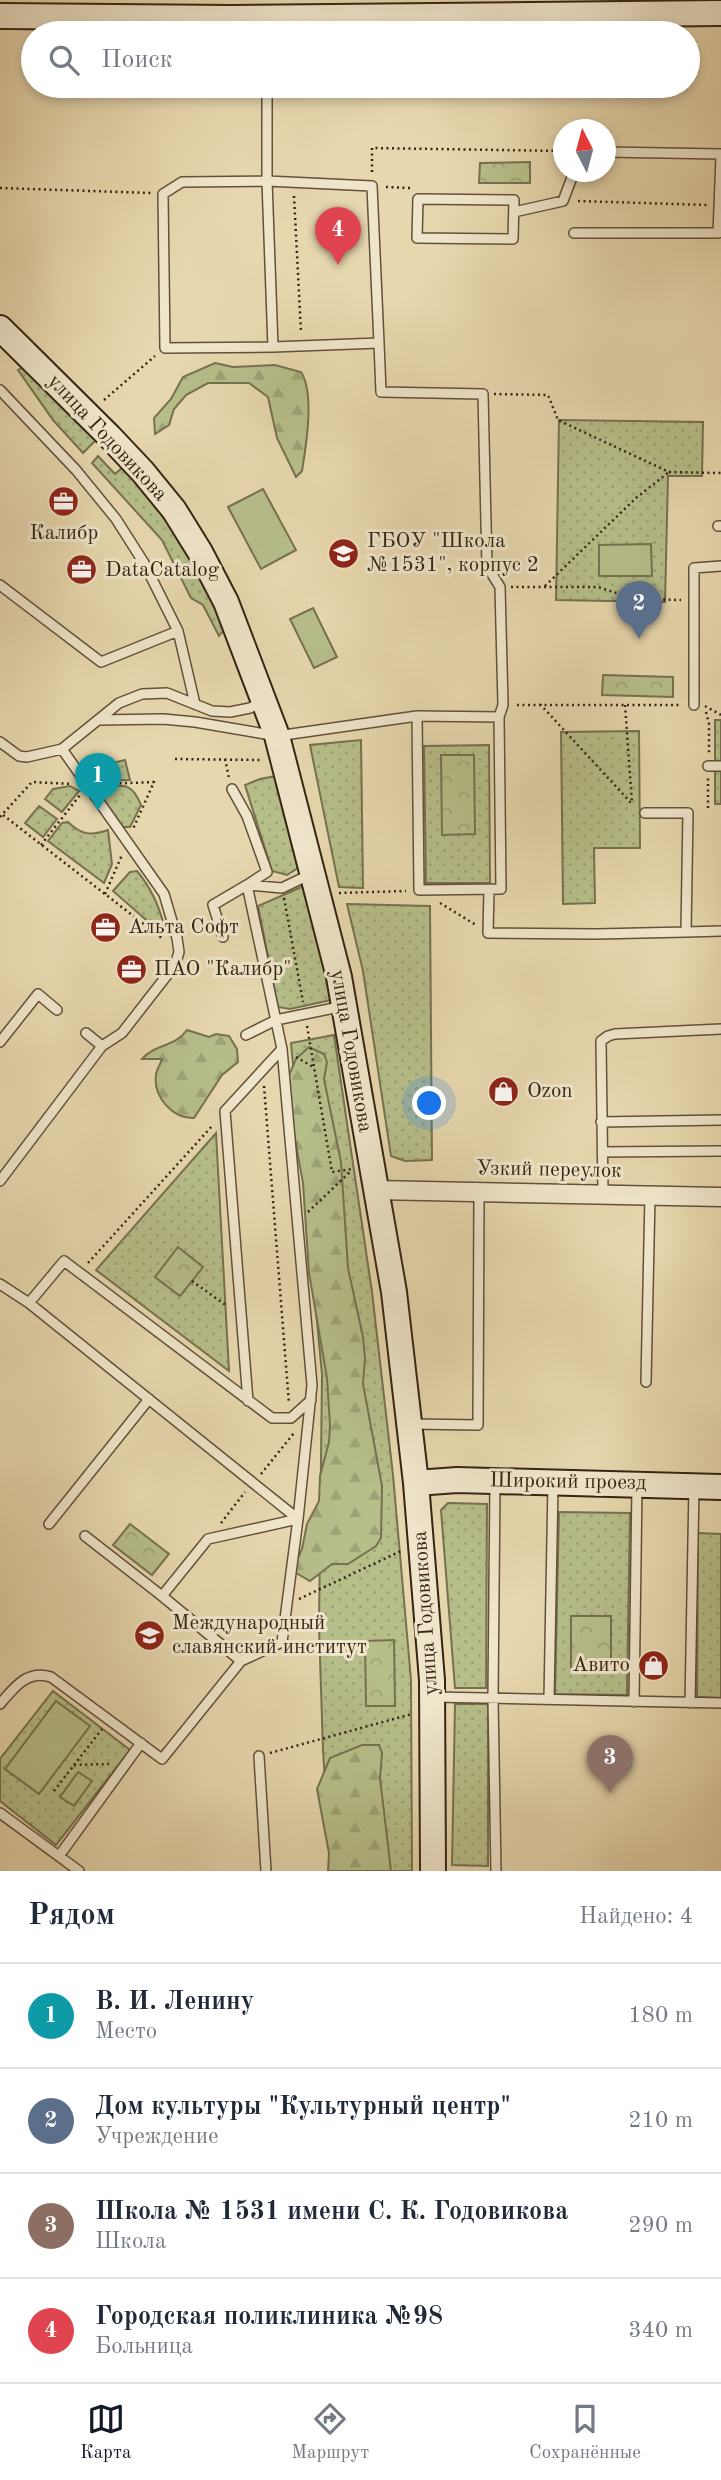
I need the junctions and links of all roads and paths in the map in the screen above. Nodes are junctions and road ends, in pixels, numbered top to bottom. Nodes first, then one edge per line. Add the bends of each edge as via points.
1 (711, 9) edge
2 (259, 15) edge
3 (0, 16) edge
4 (267, 98) edge
5 (553, 151) edge
6 (616, 152) edge
7 (721, 155) edge
8 (267, 181) junction
9 (294, 182) junction
10 (570, 182) edge
11 (372, 186) junction
12 (0, 188) edge
13 (163, 194) junction
14 (514, 212) junction
15 (574, 233) dead end
16 (2, 334) edge
17 (379, 343) junction
18 (302, 346) junction
19 (273, 347) junction
20 (165, 348) junction
21 (0, 390) edge
22 (483, 394) junction
23 (104, 400) dead end
24 (668, 472) junction
25 (721, 473) edge
26 (721, 566) edge
27 (0, 585) edge
28 (545, 586) junction
29 (500, 587) junction
30 (694, 600) junction
31 (178, 631) junction
32 (264, 701) junction
33 (195, 704) junction
34 (540, 704) junction
35 (503, 705) junction
36 (625, 705) junction
37 (694, 705) junction
38 (417, 716) junction
39 (721, 716) edge
40 (499, 717) junction
41 (98, 720) junction
42 (277, 736) junction
43 (0, 742) edge
44 (62, 749) junction
45 (175, 759) dead end
46 (225, 759) junction
47 (265, 761) dead end
48 (708, 766) dead end
49 (721, 766) edge
50 (88, 784) junction
51 (232, 789) joint
52 (632, 804) junction
53 (645, 813) joint
54 (3, 815) dead end
55 (41, 845) junction
56 (312, 873) junction
57 (247, 885) junction
58 (489, 889) junction
59 (419, 890) junction
60 (330, 893) dead end
61 (284, 898) dead end
62 (686, 932) junction
63 (721, 932) edge
64 (488, 933) junction
65 (223, 937) dead end
66 (179, 952) junction
67 (303, 1004) dead end
68 (344, 1006) junction
69 (57, 1010) dead end
70 (276, 1020) junction
71 (721, 1029) edge
72 (86, 1033) dead end
73 (246, 1035) dead end
74 (310, 1040) dead end
75 (0, 1042) edge
76 (102, 1046) junction
77 (282, 1049) junction
78 (315, 1068) junction
79 (263, 1070) junction
80 (225, 1111) junction
81 (721, 1120) edge
82 (601, 1122) junction
83 (721, 1151) edge
84 (602, 1152) junction
85 (0, 1181) edge
86 (375, 1190) junction
87 (479, 1192) junction
88 (603, 1194) junction
89 (650, 1196) junction
90 (721, 1197) edge
91 (298, 1223) junction
92 (274, 1225) junction
93 (79, 1273) junction
94 (192, 1281) dead end
95 (0, 1284) edge
96 (29, 1303) junction
97 (241, 1316) junction
98 (646, 1382) dead end
99 (149, 1399) junction
100 (311, 1400) junction
101 (248, 1401) junction
102 (290, 1418) junction
103 (409, 1424) junction
104 (495, 1481) junction
105 (553, 1482) junction
106 (416, 1483) junction
107 (637, 1484) junction
108 (694, 1485) junction
109 (721, 1487) edge
110 (298, 1519) junction
111 (48, 1524) dead end
112 (85, 1536) dead end
113 (408, 1547) dead end
114 (162, 1596) junction
115 (286, 1605) junction
116 (241, 1661) junction
117 (493, 1698) junction
118 (549, 1699) junction
119 (634, 1702) junction
120 (690, 1703) junction
121 (721, 1703) edge
122 (0, 1704) edge
123 (426, 1705) junction
124 (108, 1720) junction
125 (141, 1744) junction
126 (259, 1756) joint
127 (126, 1764) junction
128 (74, 1765) junction
129 (54, 1791) dead end
130 (0, 1813) edge
131 (59, 1856) junction
132 (79, 1871) edge
133 (266, 1871) edge
134 (433, 1871) edge
135 (496, 1871) edge

1 - 2 street
2 - 3 street
4 - 8 lane
5 - 11 path via 372,148
6 - 7 lane
7 - 15 lane via 718,233
8 - 9 lane
8 - 13 lane via 182,182
8 - 19 lane
9 - 11 lane
9 - 18 path
10 - 14 lane via 563,201
11 - 17 lane
12 - 13 path
13 - 20 lane
14 - 14 lane via 513,239 417,238 418,199 514,201
16 - 32 street, улица Годовикова via 118,446 174,510 226,602
17 - 18 lane
17 - 22 lane via 381,392
18 - 19 lane
19 - 20 lane
20 - 23 path
21 - 31 lane via 116,519
22 - 24 path via 548,395 558,420
22 - 29 lane via 487,566
24 - 25 path
24 - 28 path
26 - 30 lane via 694,568
27 - 31 lane via 101,662
28 - 29 path
28 - 30 path via 598,587 635,599
29 - 35 lane
30 - 37 lane
31 - 33 lane
32 - 33 lane via 230,712
32 - 42 street, улица Годовикова
33 - 41 lane via 167,693 142,694
34 - 35 path
34 - 36 path
34 - 52 path
35 - 40 lane
36 - 37 path
36 - 52 path
37 - 39 path via 704,705
38 - 40 lane
38 - 42 lane
38 - 59 lane
40 - 58 lane via 501,889
41 - 42 lane via 184,721
41 - 44 lane
42 - 56 street, улица Годовикова
43 - 44 lane via 27,757
44 - 50 lane
45 - 46 path
46 - 47 path
46 - 51 path
48 - 49 lane
50 - 55 path
50 - 66 lane via 164,894
51 - 57 lane via 267,872
52 - 53 path
53 - 62 lane via 688,813
54 - 55 path
55 - 66 path
56 - 57 lane via 282,888
56 - 68 street, улица Годовикова
57 - 65 lane via 213,905
57 - 70 lane
58 - 59 lane
58 - 64 lane
59 - 60 path
59 - 64 path
61 - 67 path
62 - 63 lane
62 - 64 lane
66 - 76 lane via 175,964 122,1033
68 - 70 lane
68 - 86 street, улица Годовикова
69 - 75 lane via 38,994
70 - 73 lane
70 - 77 lane
71 - 82 lane via 608,1035 599,1050
72 - 76 lane
74 - 78 path
76 - 85 lane
77 - 78 path
77 - 79 lane
77 - 91 lane
78 - 91 path via 332,1172 353,1169
79 - 80 lane
79 - 92 path
80 - 93 path
80 - 97 lane
81 - 82 lane
82 - 84 lane
83 - 84 lane
84 - 88 lane
86 - 87 street, Узкий переулок
86 - 103 street, улица Годовикова via 394,1292
87 - 88 street, Узкий переулок
87 - 103 lane via 478,1425
88 - 89 street, Узкий переулок
89 - 90 street, Узкий переулок
89 - 98 lane
91 - 92 path
91 - 100 lane
92 - 102 path
93 - 96 lane via 64,1261
93 - 101 lane
94 - 97 path
95 - 96 lane
96 - 99 lane
97 - 101 lane
99 - 110 lane
99 - 111 lane
100 - 102 lane
100 - 110 lane
101 - 102 lane via 272,1419
103 - 106 street, улица Годовикова
104 - 105 street, Широкий проезд
104 - 106 street, Широкий проезд
104 - 117 lane
105 - 107 street, Широкий проезд
105 - 118 lane
106 - 123 street, улица Годовикова
107 - 108 street, Широкий проезд
107 - 119 lane
108 - 109 street, Широкий проезд
108 - 120 lane
110 - 114 lane via 208,1539
110 - 115 lane
112 - 114 lane
113 - 115 path
114 - 116 lane
115 - 116 lane via 282,1642
116 - 125 lane via 162,1759
117 - 118 lane
117 - 123 lane
117 - 135 lane
118 - 119 lane
119 - 120 lane
120 - 121 lane
122 - 124 lane via 20,1681 42,1674
123 - 126 path
123 - 134 street, улица Годовикова
124 - 125 lane
124 - 128 path
125 - 127 lane
126 - 133 lane
127 - 128 path
127 - 131 lane
128 - 129 path
130 - 131 lane
131 - 132 lane

